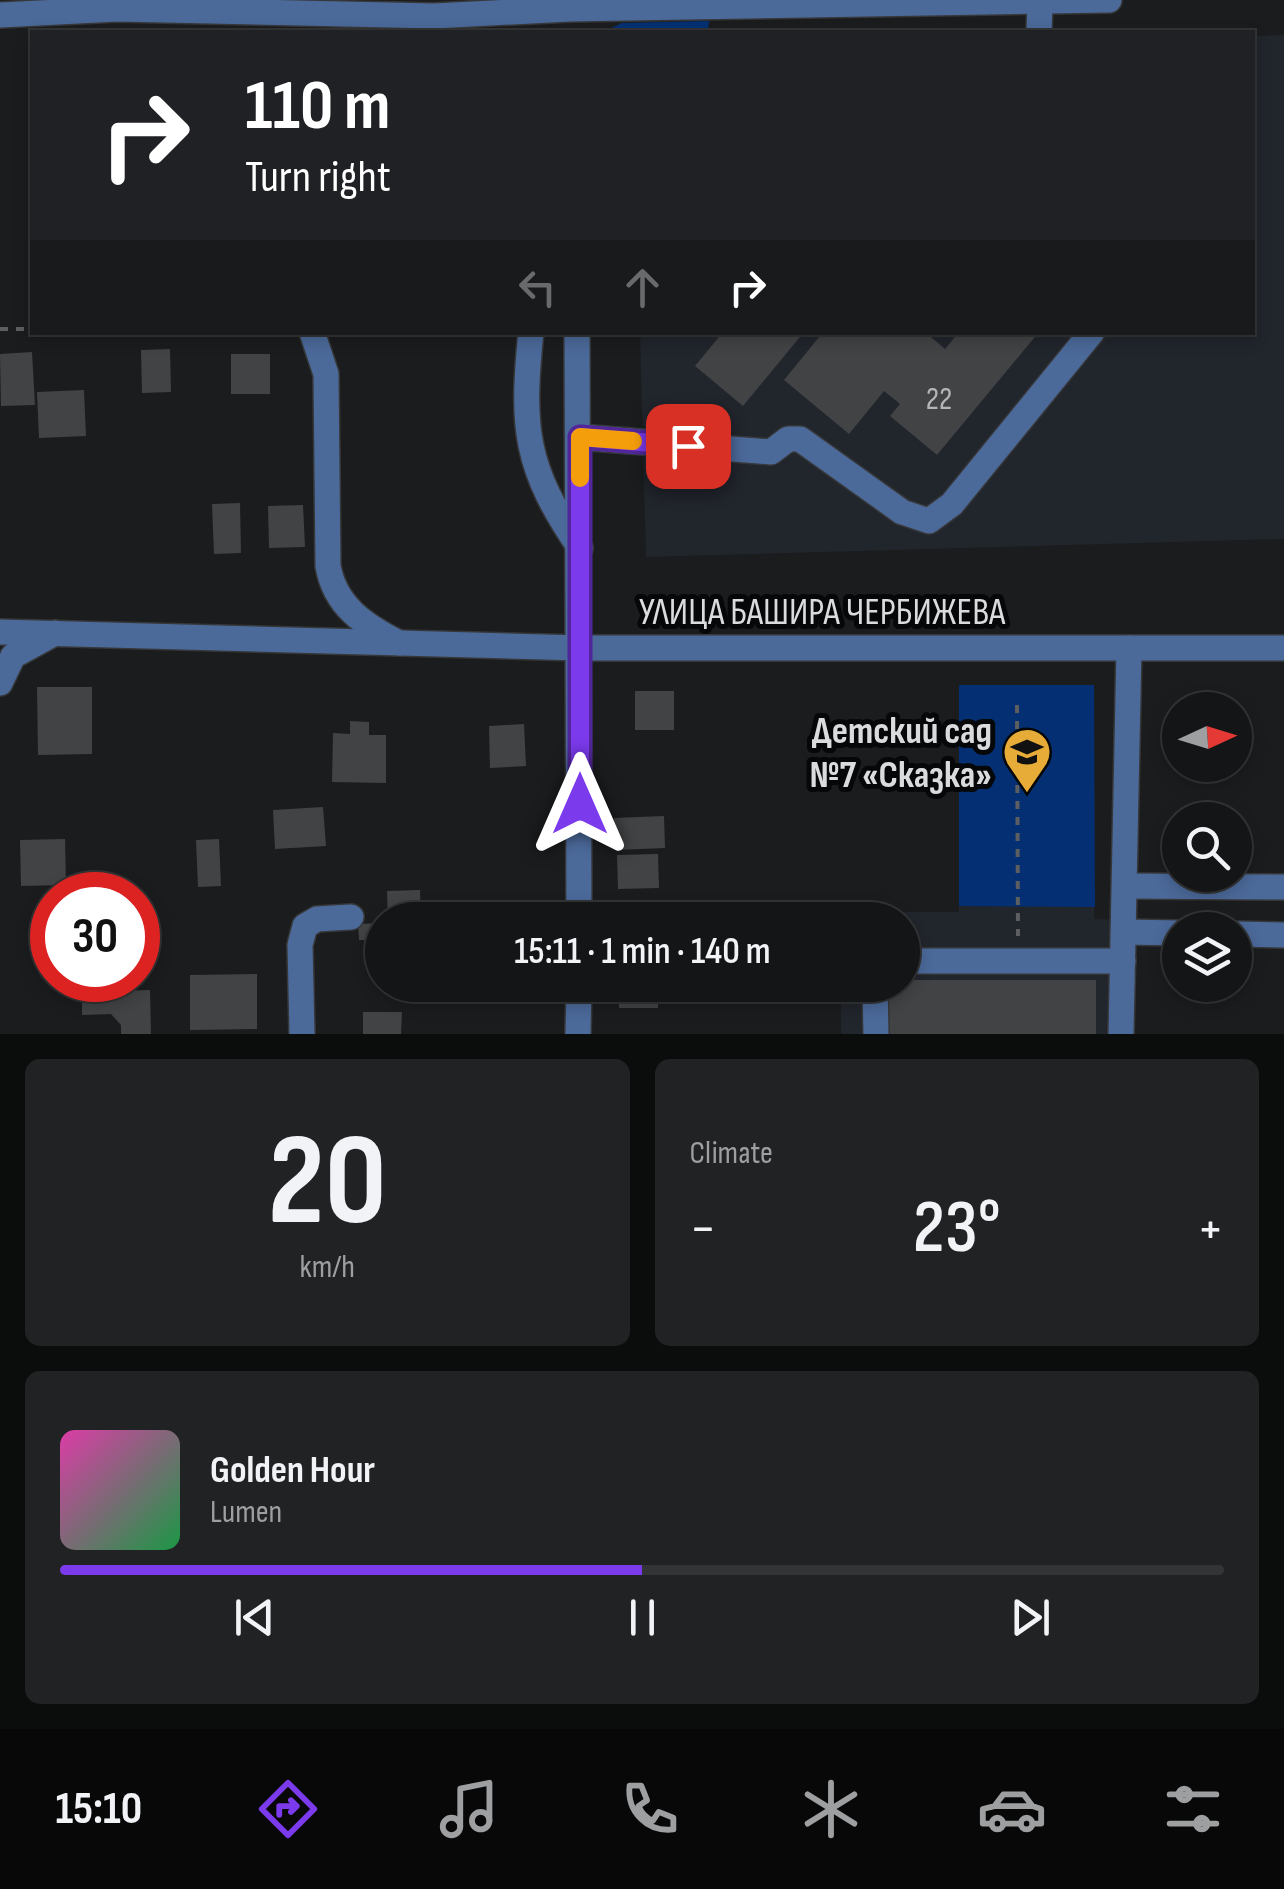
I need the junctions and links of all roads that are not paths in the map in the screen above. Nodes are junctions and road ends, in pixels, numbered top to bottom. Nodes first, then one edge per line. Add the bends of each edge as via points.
1 (1109, 0) edge
2 (1053, 2) edge
3 (404, 8) edge
4 (116, 14) edge
5 (0, 15) edge
6 (570, 20) edge
7 (535, 21) edge
8 (1040, 30) edge
9 (313, 335) edge
10 (530, 335) edge
11 (577, 335) edge
12 (1090, 335) edge
13 (580, 437) junction
14 (580, 548) junction
15 (0, 632) edge
16 (55, 633) junction
17 (404, 645) junction
18 (582, 648) junction
19 (1129, 648) junction
20 (1284, 648) edge
21 (0, 682) edge
22 (1124, 886) junction
23 (1284, 887) edge
24 (579, 902) edge
25 (351, 918) dead end
26 (1124, 932) junction
27 (1162, 933) edge
28 (1252, 934) edge
29 (1284, 934) edge
30 (1123, 960) junction
31 (920, 961) edge
32 (579, 1002) edge
33 (876, 1002) edge
34 (302, 1034) edge
35 (578, 1034) edge
36 (876, 1034) edge
37 (1121, 1034) edge

1 - 2 street
2 - 6 street
2 - 8 street
3 - 4 street
3 - 7 street
4 - 5 street
6 - 7 street
9 - 17 street via 326,374 332,590 372,629
10 - 14 street via 528,444 552,506
11 - 13 street
12 - 13 street via 952,504 929,521 902,512 800,438 771,452
13 - 14 street
14 - 18 street
15 - 16 street, УЛИЦА БАШИРА ЧЕРБИЖЕВА
16 - 17 street, УЛИЦА БАШИРА ЧЕРБИЖЕВА
16 - 21 street via 13,656
17 - 18 street, УЛИЦА БАШИРА ЧЕРБИЖЕВА
18 - 19 street, УЛИЦА БАШИРА ЧЕРБИЖЕВА
18 - 24 street
19 - 20 street, УЛИЦА БАШИРА ЧЕРБИЖЕВА
19 - 22 street
22 - 23 street
22 - 26 street
25 - 34 street via 305,926
26 - 27 street
26 - 30 street
28 - 29 street
30 - 31 street
30 - 37 street
32 - 35 street
33 - 36 street

